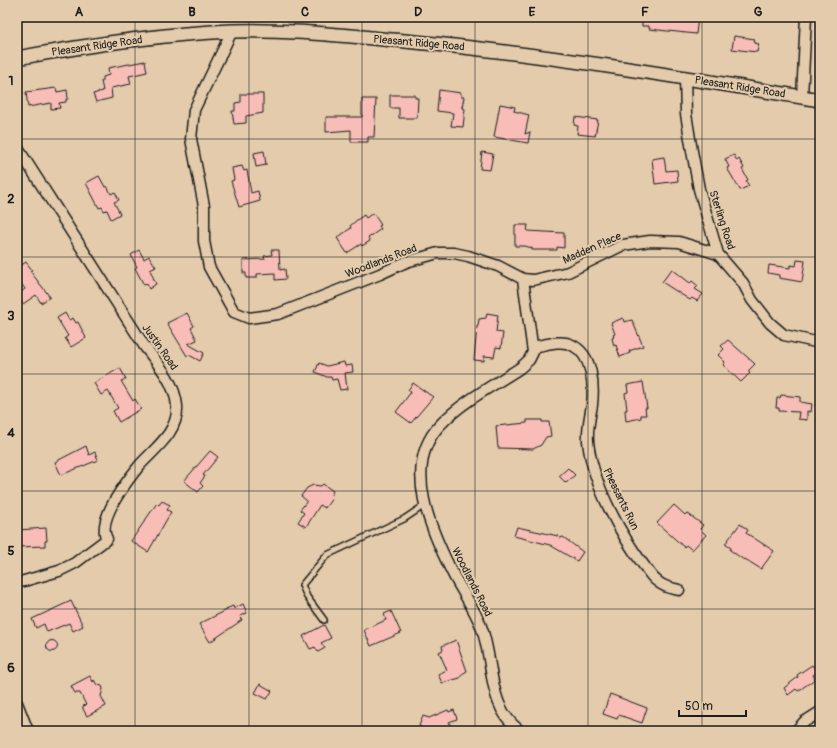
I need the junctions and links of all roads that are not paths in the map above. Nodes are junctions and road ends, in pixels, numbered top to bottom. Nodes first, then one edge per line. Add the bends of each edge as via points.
1 (806, 17) edge
2 (232, 31) junction
3 (17, 58) edge
4 (685, 78) junction
5 (802, 97) junction
6 (820, 100) edge
7 (17, 147) edge
8 (718, 254) junction
9 (523, 279) junction
10 (820, 343) edge
11 (533, 347) junction
12 (425, 505) junction
13 (17, 583) edge
14 (679, 590) dead end
15 (324, 620) dead end
16 (17, 704) edge
17 (820, 712) edge
18 (28, 731) edge
19 (520, 731) edge
20 (796, 731) edge

1 - 5 street
2 - 3 street, Pleasant Ridge Road via 96,44
2 - 4 street, Pleasant Ridge Road via 302,32 470,47
2 - 9 street, Woodlands Road via 194,110 191,139 204,206 204,241 209,267 234,312 249,318 278,314 406,262 438,253 468,256 498,266
4 - 5 street, Pleasant Ridge Road
4 - 8 street, Sterling Road via 686,114 699,189
5 - 6 street, Pleasant Ridge Road
7 - 13 street, Justin Road via 145,348 172,385 177,407 176,419 171,430 116,498 105,524 107,539 75,563 59,571
8 - 9 street, Madden Place via 679,242 650,240 623,246 568,272 533,280
8 - 10 street, Sterling Road via 743,283 752,300 770,323 784,335
9 - 11 street
11 - 12 street, Woodlands Road via 529,360 520,368 453,413 440,424 428,440 422,456 421,472
11 - 14 street, Pheasants Run via 556,342 572,344 583,354 592,376 588,440 592,467 598,483 637,556 656,581
12 - 15 lane via 404,519 327,555 302,585 307,597
12 - 19 street, Woodlands Road via 433,531 481,626 499,704 506,717
16 - 18 street
17 - 20 street via 804,722

